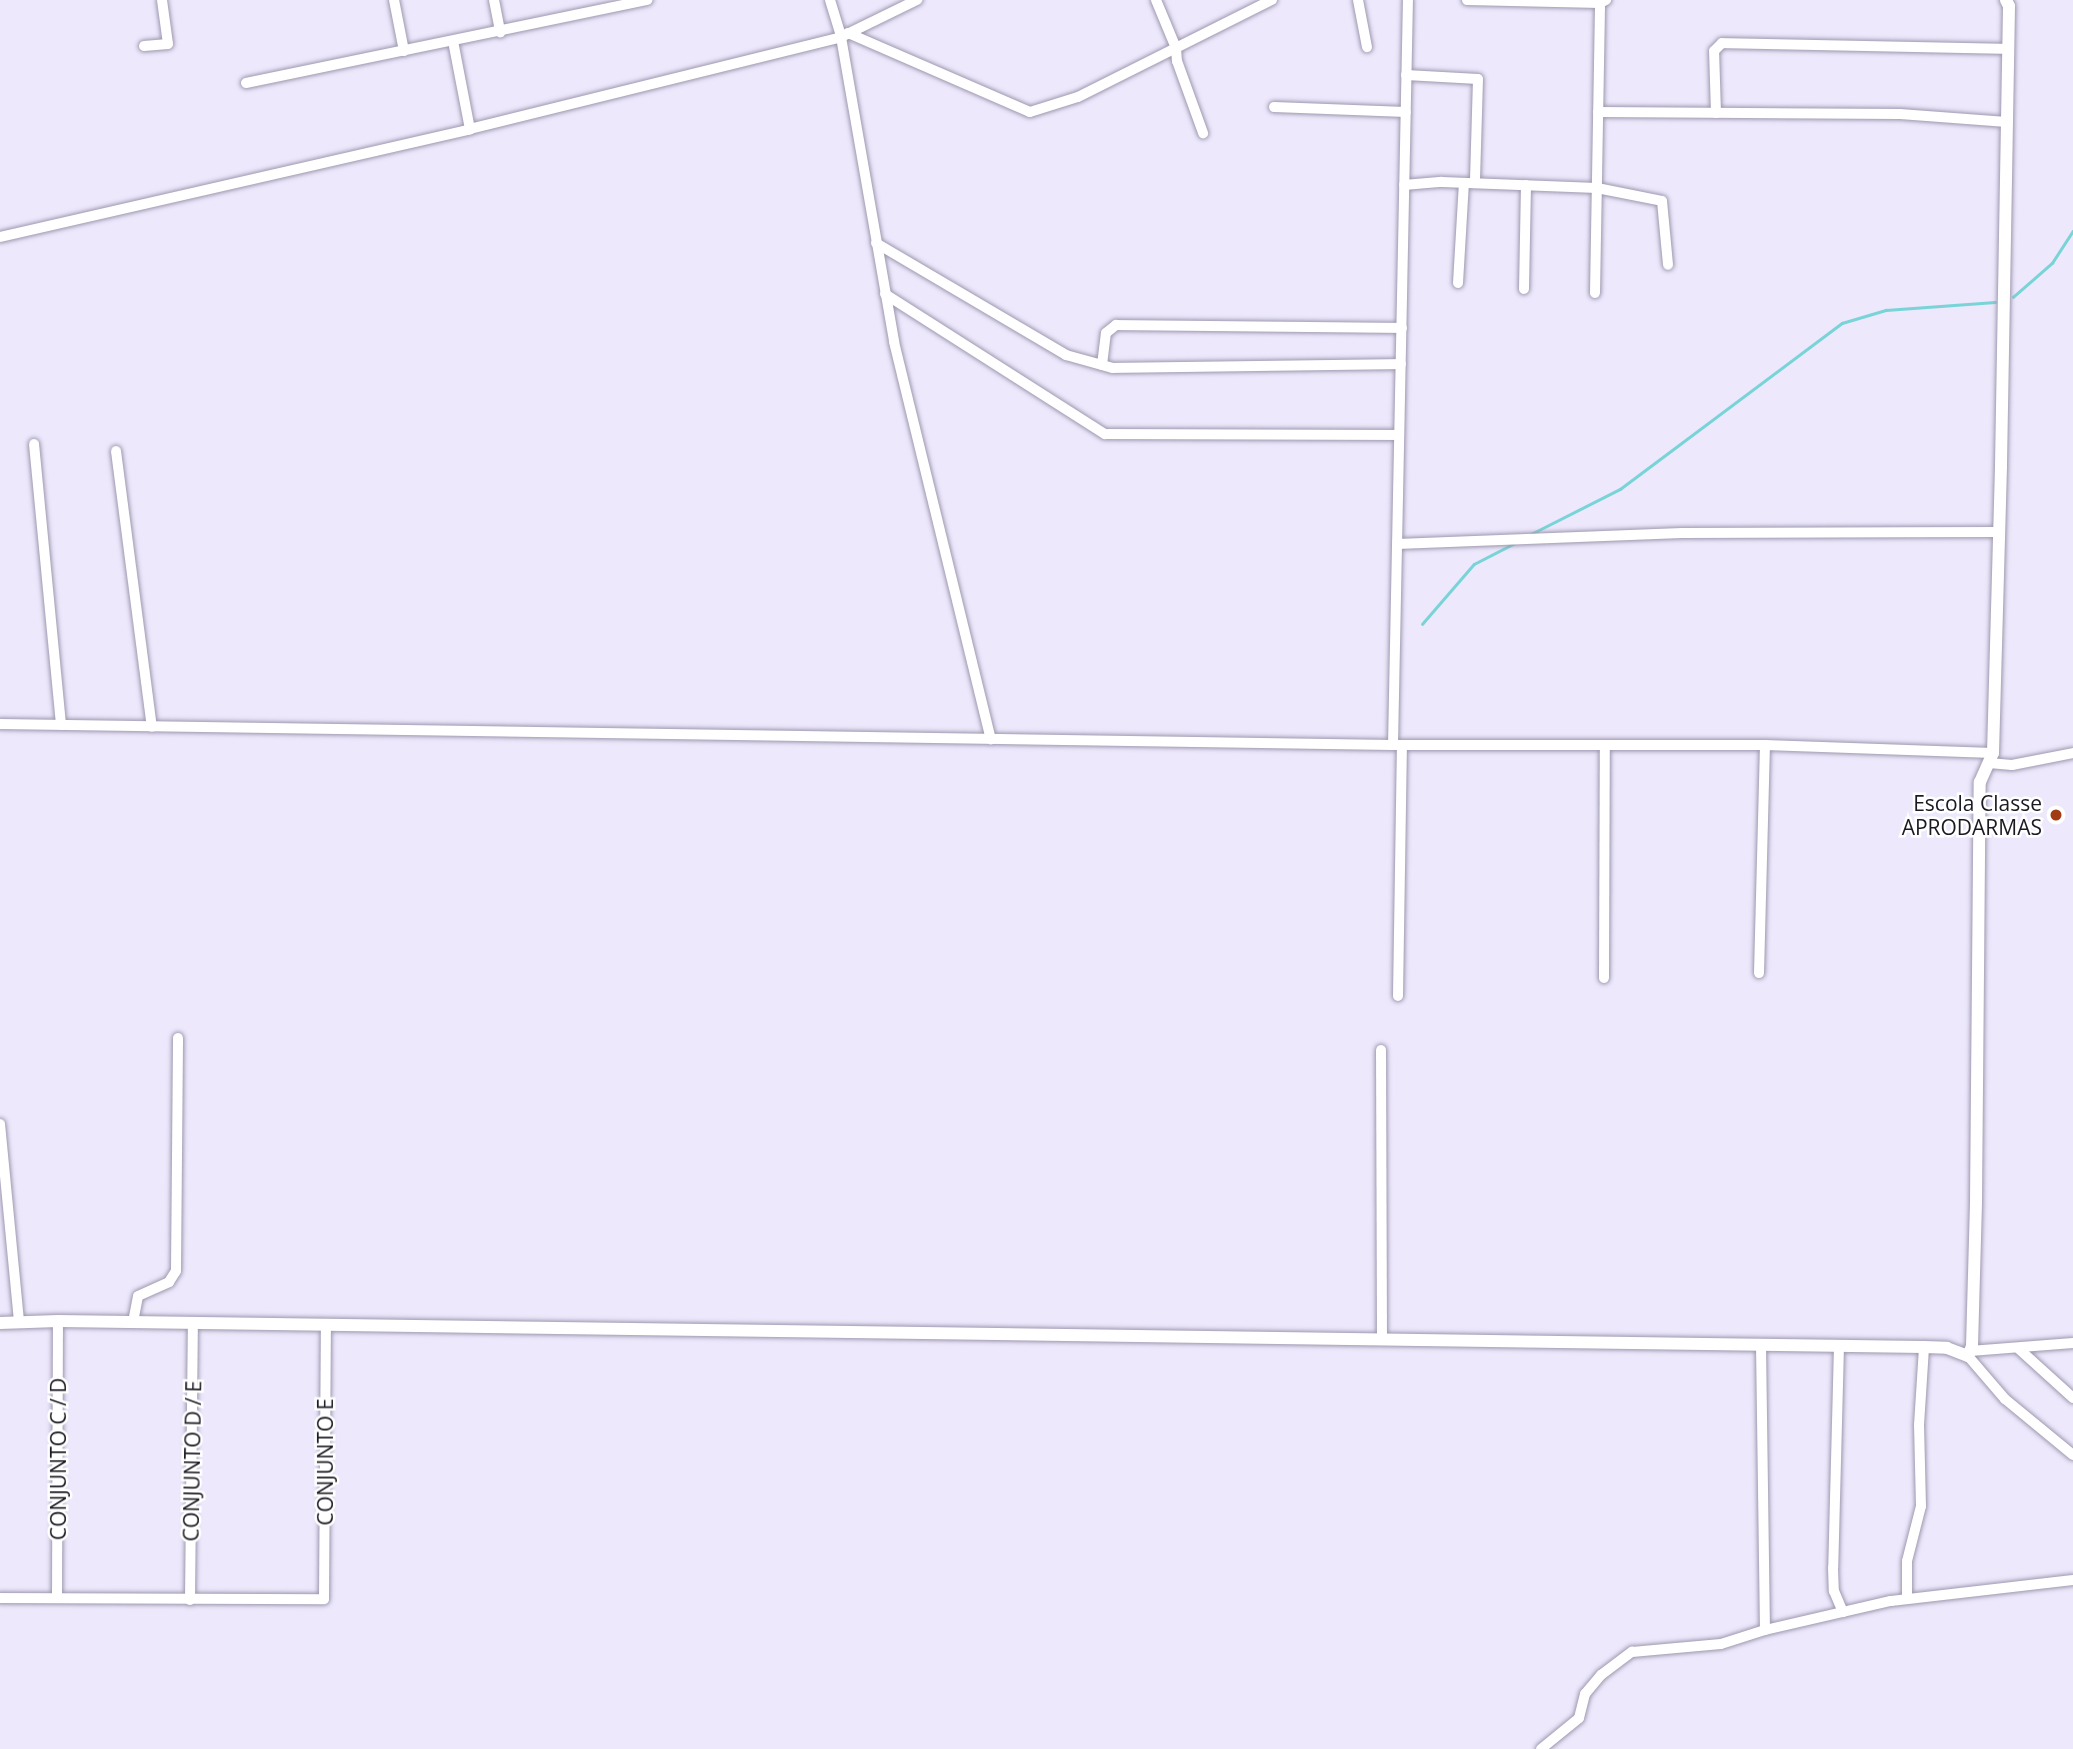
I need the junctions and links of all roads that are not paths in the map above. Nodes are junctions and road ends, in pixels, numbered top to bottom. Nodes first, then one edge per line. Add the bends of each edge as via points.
1 (162, 0) edge
2 (394, 0) edge
3 (494, 0) edge
4 (648, 0) edge
5 (830, 0) edge
6 (916, 0) edge
7 (1156, 0) edge
8 (1272, 0) edge
9 (1358, 0) edge
10 (1408, 0) edge
11 (1467, 0) edge
12 (2006, 0) edge
13 (1603, 2) edge
14 (500, 32) junction
15 (844, 35) junction
16 (453, 41) junction
17 (144, 46) dead end
18 (1367, 47) dead end
19 (1176, 48) junction
20 (2008, 49) junction
21 (404, 51) junction
22 (1406, 75) junction
23 (246, 83) dead end
24 (1274, 107) dead end
25 (1406, 112) junction
26 (1598, 112) junction
27 (1716, 113) junction
28 (2007, 122) junction
29 (470, 129) junction
30 (1203, 134) dead end
31 (1470, 183) junction
32 (1404, 185) junction
33 (1526, 185) junction
34 (1597, 188) junction
35 (0, 237) edge
36 (876, 243) junction
37 (1668, 265) dead end
38 (1458, 283) dead end
39 (1524, 289) dead end
40 (1595, 293) dead end
41 (885, 294) junction
42 (1402, 328) junction
43 (1401, 364) junction
44 (1102, 365) junction
45 (1399, 435) junction
46 (34, 444) dead end
47 (116, 451) dead end
48 (1999, 532) junction
49 (1397, 544) junction
50 (0, 724) edge
51 (61, 725) junction
52 (152, 727) junction
53 (991, 739) junction
54 (1398, 745) junction
55 (1605, 745) junction
56 (1765, 745) junction
57 (2073, 753) edge
58 (1991, 758) junction
59 (1759, 973) dead end
60 (1604, 978) dead end
61 (1398, 996) dead end
62 (178, 1038) dead end
63 (1381, 1050) dead end
64 (0, 1125) edge
65 (58, 1321) junction
66 (19, 1322) junction
67 (133, 1322) junction
68 (193, 1322) junction
69 (0, 1323) edge
70 (326, 1324) junction
71 (1382, 1339) junction
72 (2073, 1343) edge
73 (1761, 1345) junction
74 (1839, 1346) junction
75 (1924, 1347) junction
76 (2019, 1349) junction
77 (1969, 1353) junction
78 (2073, 1398) edge
79 (2073, 1455) edge
80 (2073, 1580) edge
81 (57, 1597) junction
82 (0, 1598) edge
83 (1907, 1599) junction
84 (190, 1600) junction
85 (1843, 1612) junction
86 (1765, 1630) junction
87 (1541, 1749) edge

1 - 17 street via 168,44
2 - 21 street
3 - 14 street
4 - 14 street
5 - 15 street
6 - 15 street
7 - 19 street
8 - 19 street
9 - 18 street
10 - 22 street
11 - 13 street
12 - 20 street
13 - 26 street
14 - 16 street
15 - 19 street via 1030,113 1078,97
15 - 29 street
15 - 36 street
16 - 21 street
16 - 29 street
19 - 30 street
20 - 27 street via 1721,43 1714,51
20 - 28 street
21 - 23 street
22 - 25 street
22 - 31 street via 1478,79
24 - 25 street
25 - 32 street
26 - 27 street
26 - 34 street
27 - 28 street via 1900,114
28 - 48 street
29 - 35 street
31 - 32 street
31 - 33 street
31 - 38 street
32 - 42 street
33 - 34 street
33 - 39 street
34 - 37 street via 1662,201
34 - 40 street
36 - 41 street
36 - 44 street via 1066,355
41 - 45 street via 1105,434
41 - 53 street
42 - 43 street
42 - 44 street via 1116,325 1106,333
43 - 44 street
43 - 45 street
45 - 49 street
46 - 51 street
47 - 52 street
48 - 49 street via 1682,533
48 - 58 street
49 - 54 street
50 - 51 street
51 - 52 street
52 - 53 street
53 - 54 street
54 - 55 street
54 - 61 street
55 - 56 street
55 - 60 street
56 - 58 street
56 - 59 street
57 - 58 street via 2012,765
58 - 77 street via 1980,782 1980,1022
62 - 67 street via 176,1271 169,1282 138,1296
63 - 71 street
64 - 66 street
65 - 66 street
65 - 67 street
65 - 81 street, CONJUNTO C / D
66 - 69 street
67 - 68 street
68 - 70 street
68 - 84 street, CONJUNTO D / E
70 - 71 street
70 - 84 street, CONJUNTO E via 324,1600
71 - 73 street
72 - 76 street
73 - 74 street
73 - 86 street
74 - 75 street
74 - 85 street via 1833,1568 1834,1591
75 - 77 street
75 - 83 street via 1919,1425 1921,1506 1907,1561
76 - 77 street
76 - 78 street
77 - 79 street via 2005,1399
80 - 83 street
81 - 82 street
81 - 84 street
83 - 85 street
85 - 86 street
86 - 87 street via 1721,1644 1649,1648 1622,1658 1585,1694 1579,1718

